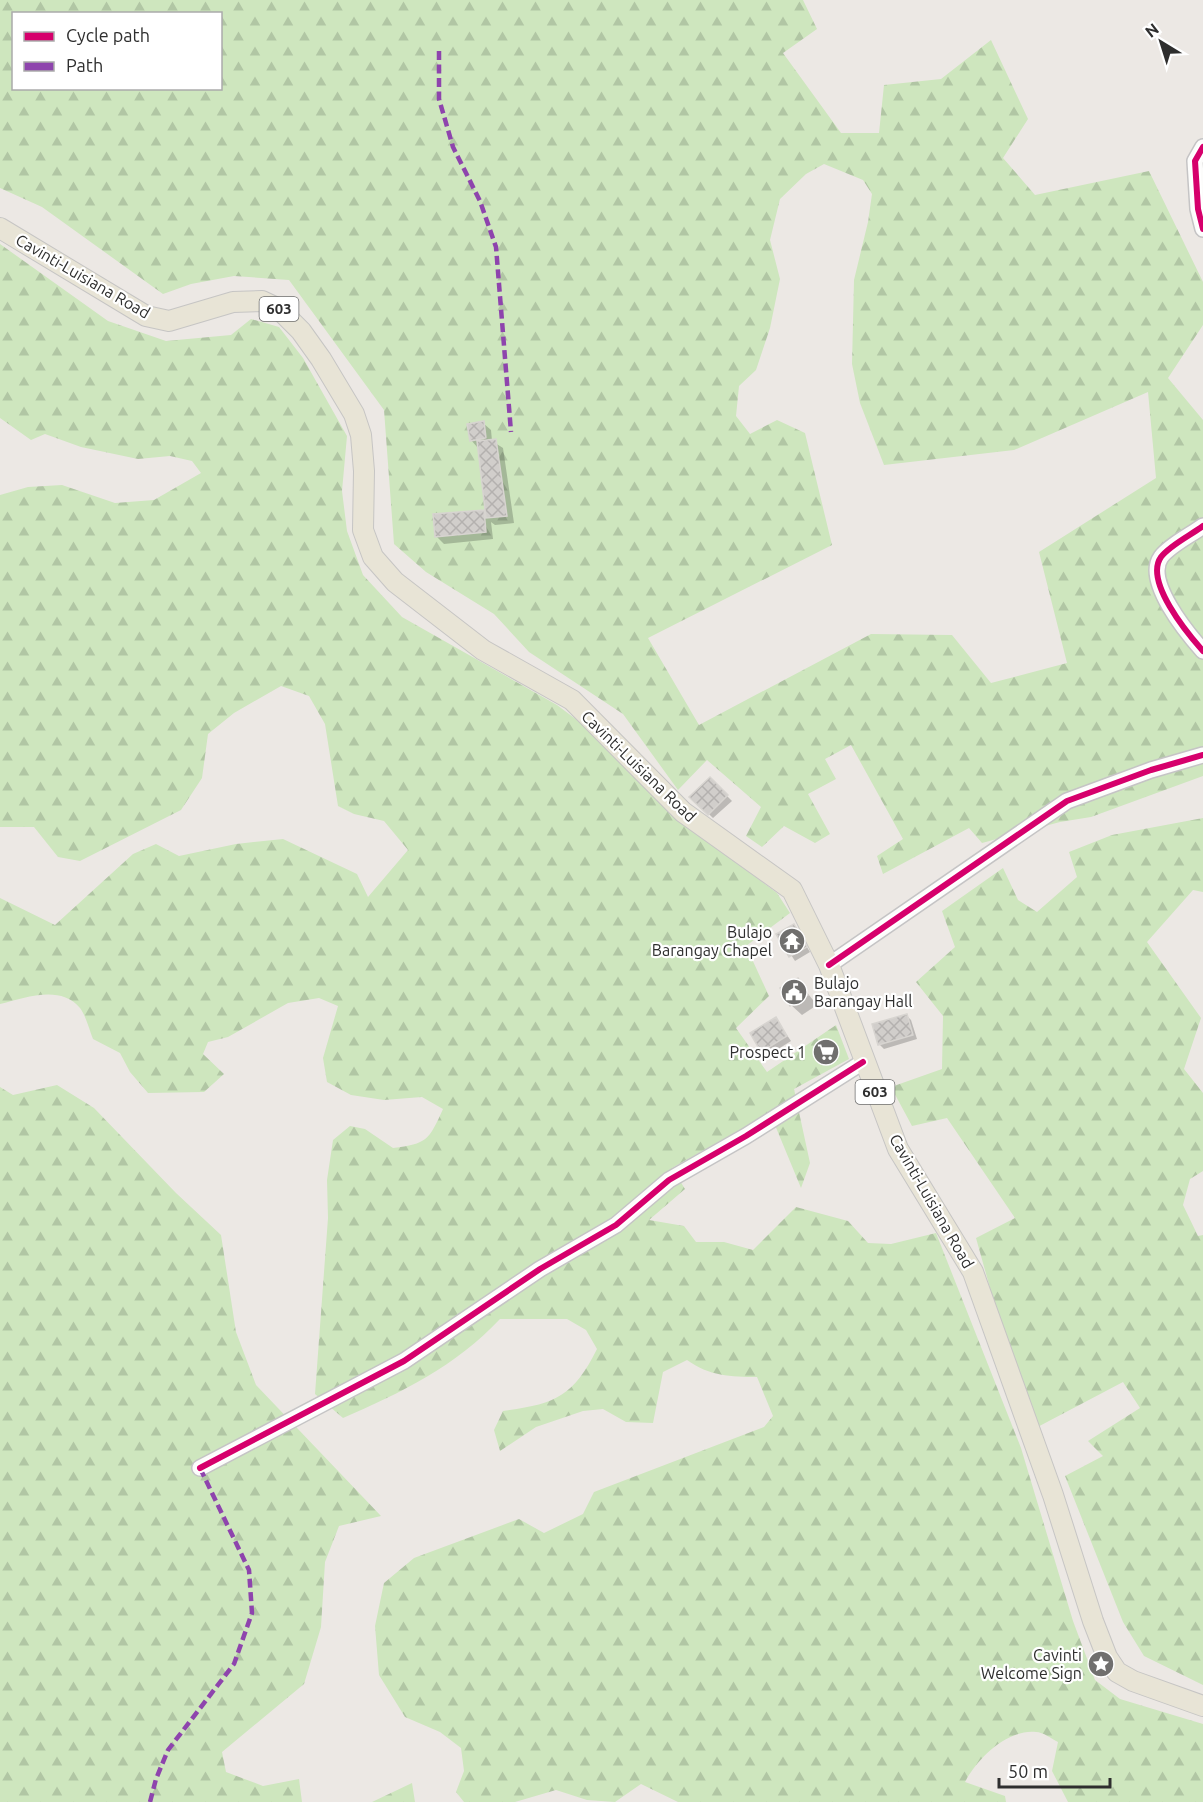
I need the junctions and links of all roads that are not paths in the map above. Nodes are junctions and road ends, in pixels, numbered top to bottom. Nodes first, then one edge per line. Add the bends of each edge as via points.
1 (1203, 147) edge
2 (0, 228) edge
3 (1203, 229) edge
4 (1203, 526) edge
5 (1203, 651) edge
6 (1203, 755) edge
7 (828, 965) junction
8 (863, 1062) junction
9 (200, 1468) dead end
10 (1203, 1706) edge

1 - 3 street via 1195,161
2 - 7 main road, Cavinti-Luisiana Road / 603 via 146,316 169,321 233,302 262,301 279,309 321,359 354,414 361,435 364,471 363,530 373,557 395,582 483,650 572,700 683,812 792,890
4 - 5 street via 1162,555 1156,568 1172,610
6 - 7 street via 1067,801
7 - 8 main road, Cavinti-Luisiana Road / 603
8 - 9 street via 669,1180 616,1225 540,1269 404,1361
8 - 10 main road, Cavinti-Luisiana Road / 603 via 898,1149 973,1272 1107,1658 1117,1672 1133,1681

